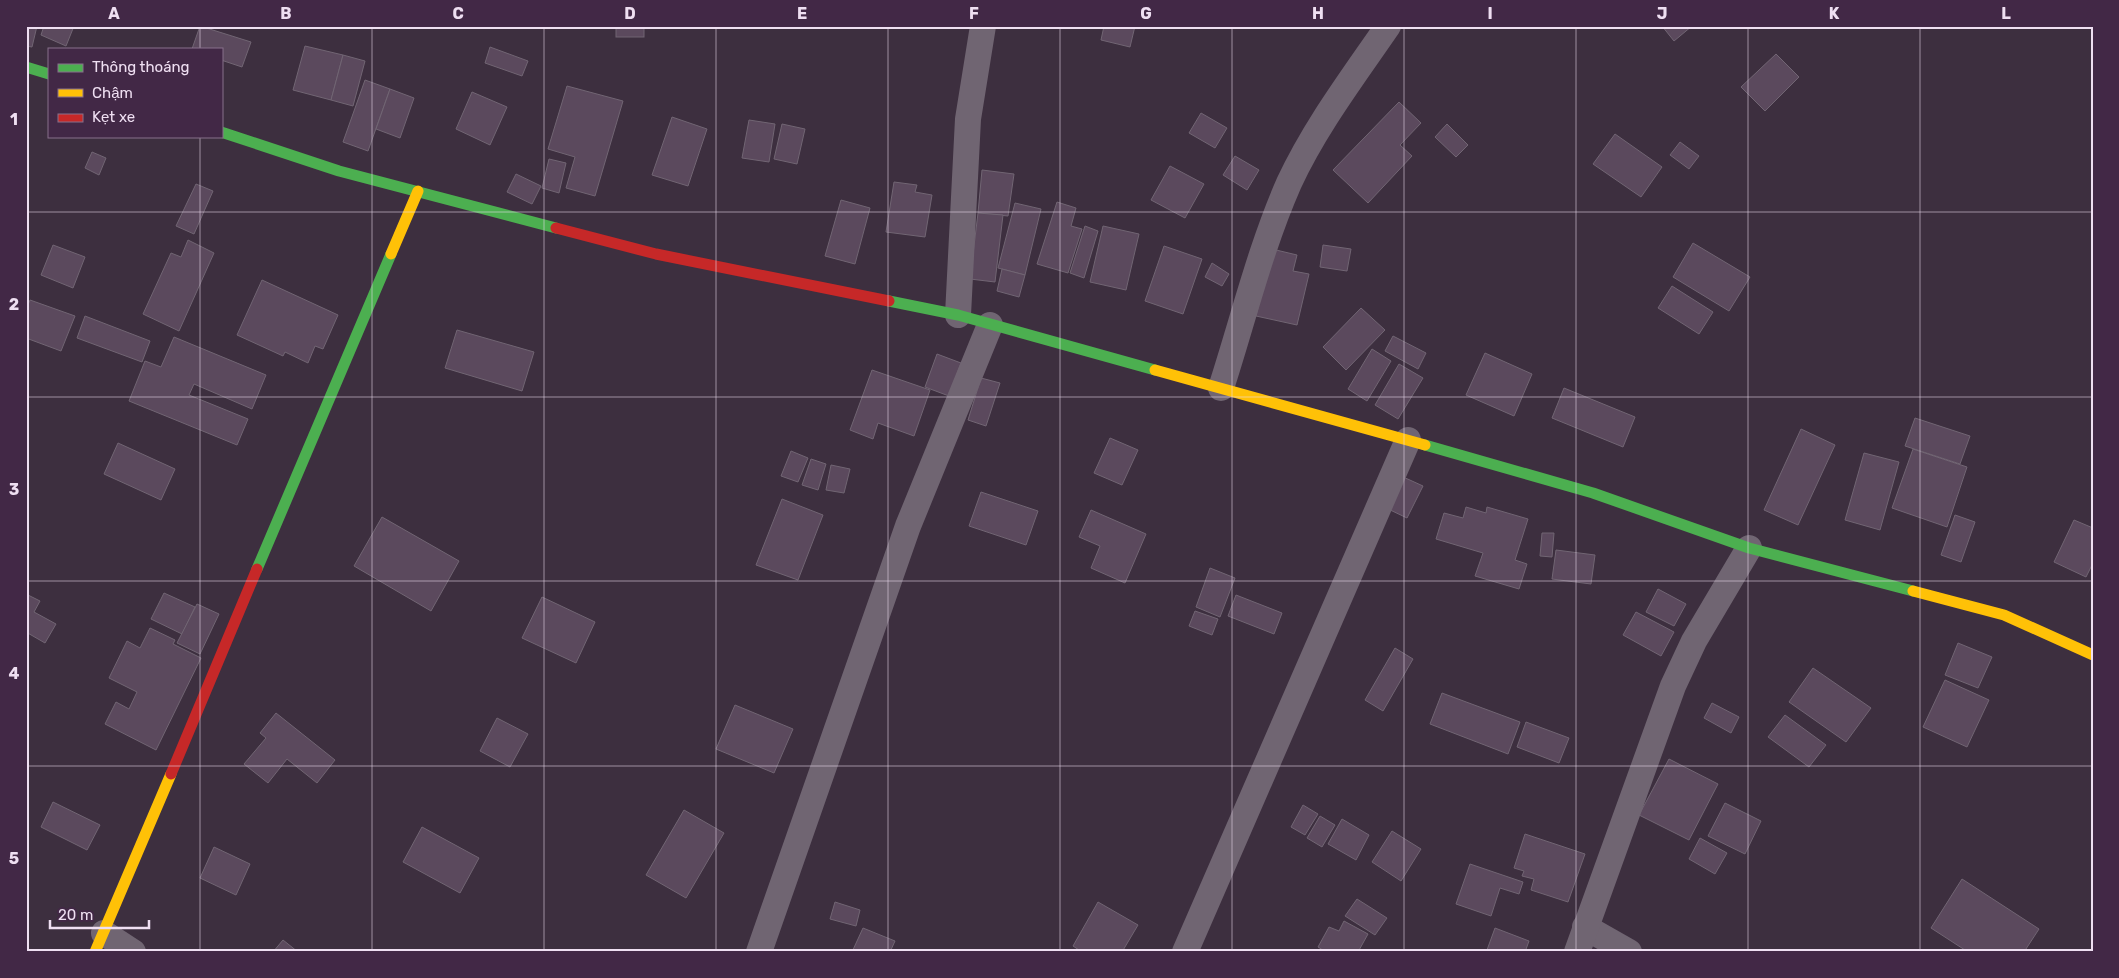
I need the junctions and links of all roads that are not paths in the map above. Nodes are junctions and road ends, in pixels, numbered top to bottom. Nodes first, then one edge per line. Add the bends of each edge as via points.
1 (983, 26) edge
2 (1388, 26) edge
3 (26, 66) edge
4 (48, 74) edge
5 (222, 132) edge
6 (418, 191) junction
7 (958, 316) junction
8 (990, 325) junction
9 (1222, 388) junction
10 (1408, 440) junction
11 (1749, 548) junction
12 (2093, 655) edge
13 (1585, 927) junction
14 (99, 942) edge
15 (133, 952) edge
16 (759, 952) edge
17 (1186, 952) edge
18 (1576, 952) edge
19 (1629, 952) edge

1 - 7 street via 968,120
2 - 9 street via 1319,128 1290,182 1275,219
3 - 4 main road
5 - 6 main road via 339,172
6 - 7 main road via 656,254
6 - 14 main road
7 - 8 main road
8 - 9 main road
8 - 16 street via 908,526
9 - 10 main road
10 - 11 main road via 1593,493
10 - 17 street
11 - 12 main road via 2004,615
11 - 13 street via 1694,641 1673,686
13 - 18 street
13 - 19 street
14 - 15 street

